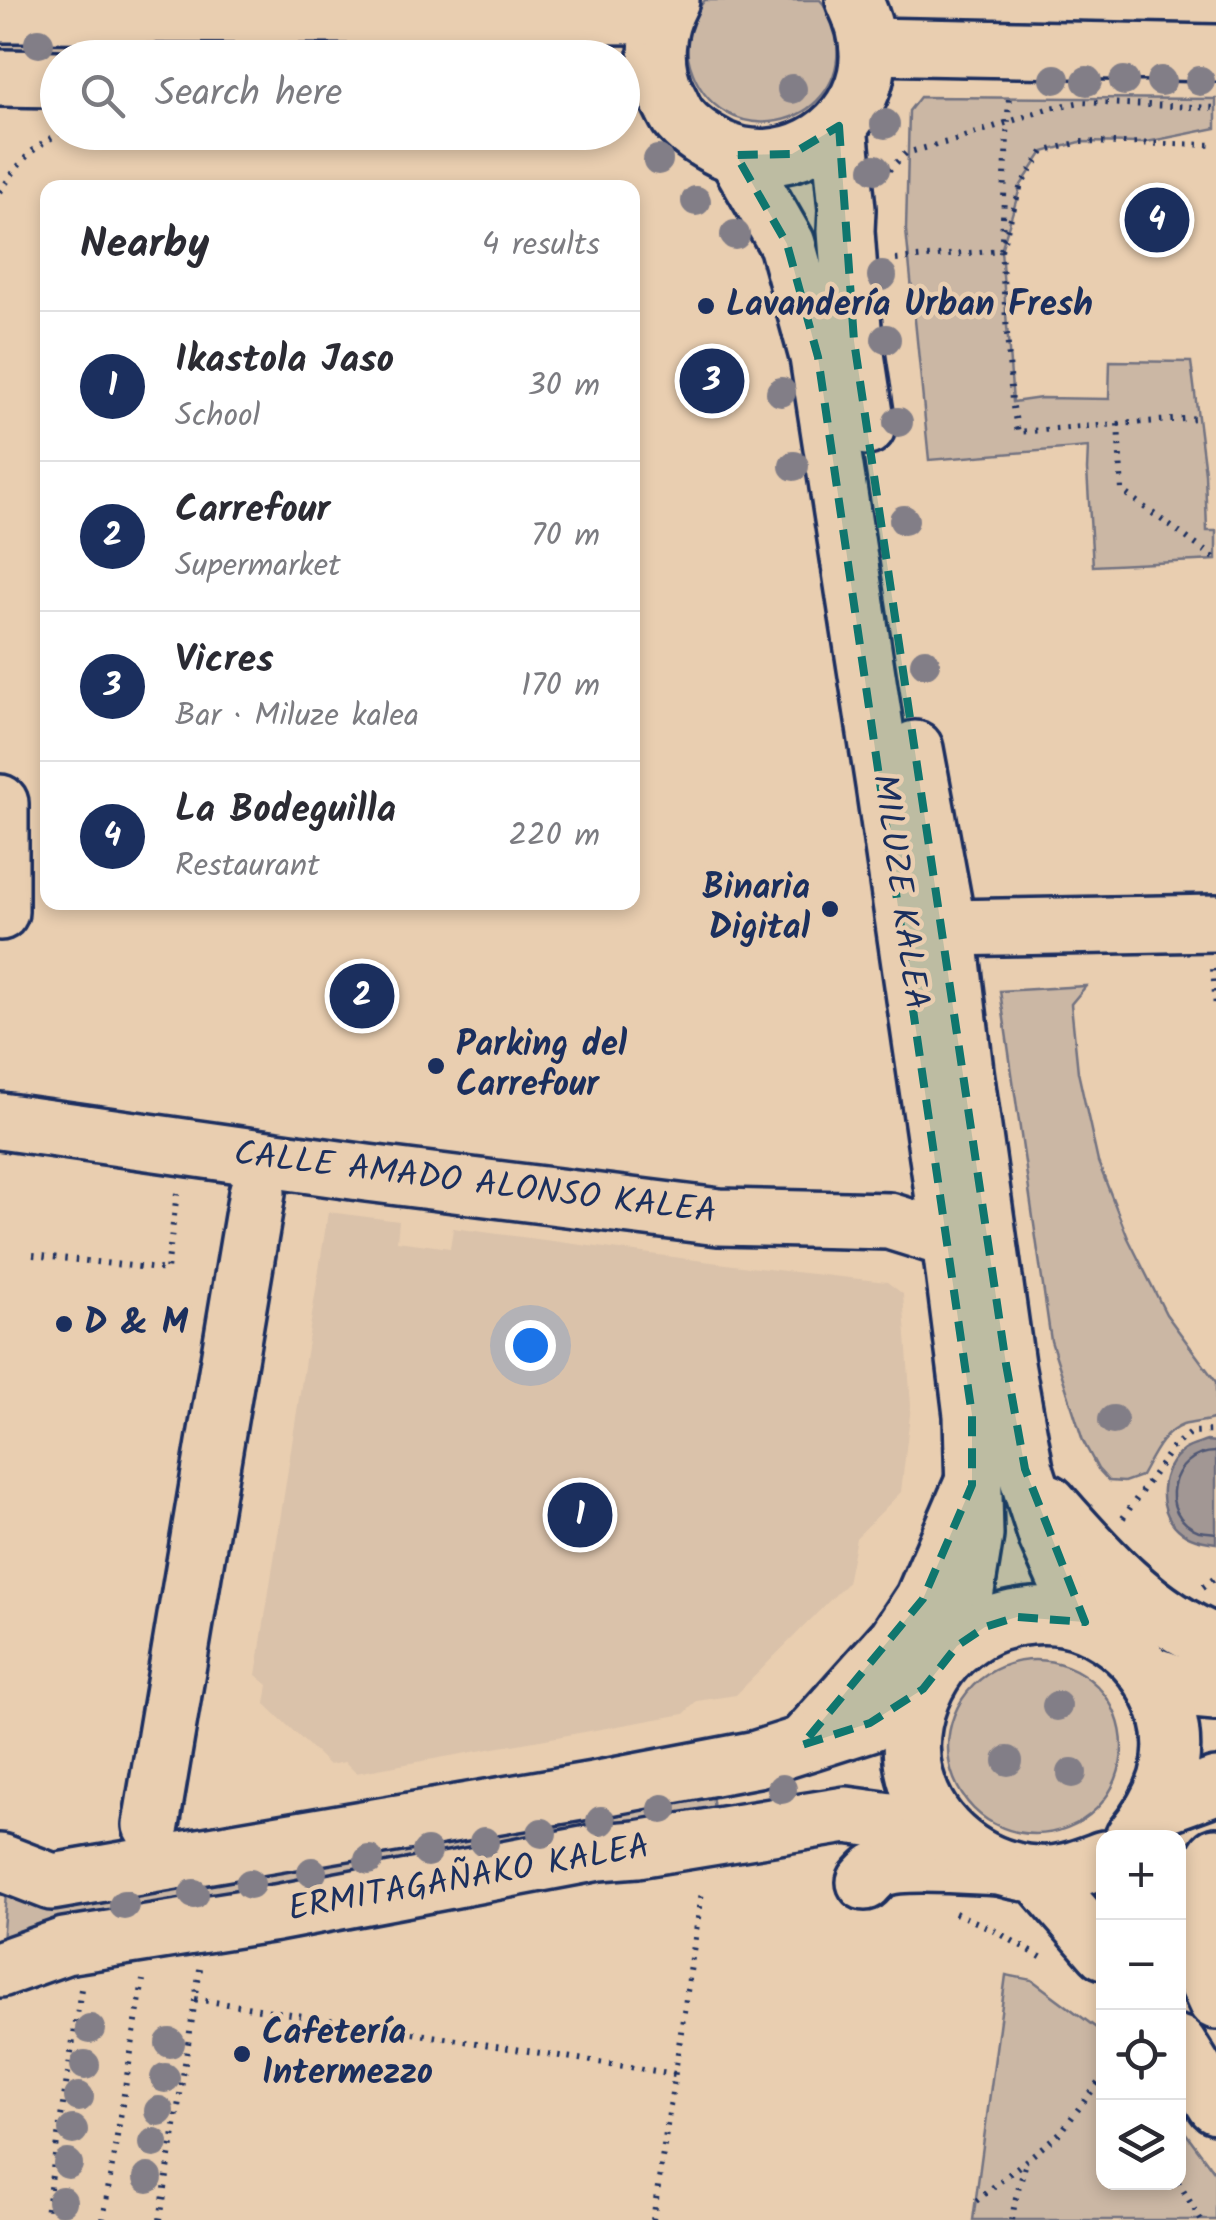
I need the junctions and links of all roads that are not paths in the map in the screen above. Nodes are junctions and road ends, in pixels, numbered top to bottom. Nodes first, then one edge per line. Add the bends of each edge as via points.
1 (667, 8) edge
2 (0, 14) edge
3 (861, 23) edge
4 (1216, 52) edge
5 (642, 85) edge
6 (839, 126) junction
7 (736, 155) junction
8 (0, 803) edge
9 (0, 912) edge
10 (948, 928) junction
11 (1214, 940) edge
12 (0, 1120) edge
13 (257, 1193) dead end
14 (950, 1240) junction
15 (1029, 1482) junction
16 (972, 1484) junction
17 (1084, 1622) junction
18 (1216, 1644) edge
19 (956, 1646) junction
20 (1150, 1674) junction
21 (923, 1690) junction
22 (1216, 1692) edge
23 (802, 1745) junction
24 (1216, 1786) edge
25 (787, 1824) junction
26 (150, 1825) dead end
27 (1148, 1826) edge
28 (942, 1828) junction
29 (1216, 1856) edge
30 (0, 1862) edge
31 (1096, 1862) edge
32 (1018, 1871) junction
33 (1186, 1931) edge
34 (1186, 1936) edge
35 (1079, 1958) edge
36 (0, 1969) edge
37 (1216, 2000) edge
38 (1186, 2057) edge
39 (1216, 2105) edge

1 - 2 main road
1 - 5 main road
3 - 4 main road
3 - 6 main road via 866,75
5 - 7 main road via 704,140
6 - 7 main road via 792,154
6 - 10 main road, MILUZE KALEA via 854,341
7 - 14 main road, MILUZE KALEA via 787,244 818,356
8 - 9 main road
10 - 11 main road
10 - 15 main road, MILUZE KALEA via 1006,1364
12 - 14 main road, CALLE AMADO ALONSO KALEA via 719,1217 888,1221
13 - 26 main road
14 - 16 main road, MILUZE KALEA via 972,1416
15 - 17 main road, MILUZE KALEA
15 - 18 main road via 1131,1589
16 - 19 main road, MILUZE KALEA via 975,1534
16 - 23 main road via 923,1599 896,1640
17 - 19 main road via 1017,1617
17 - 20 main road via 1121,1643
19 - 21 main road
20 - 22 main road
20 - 27 main road via 1171,1741 1168,1776
21 - 23 main road, ERMITAGAÑAKO KALEA via 870,1723
21 - 28 main road via 912,1731 914,1775
23 - 30 main road, ERMITAGAÑAKO KALEA via 594,1790 52,1882
24 - 27 main road
25 - 28 main road, ERMITAGAÑAKO KALEA via 846,1815
25 - 32 main road via 852,1863 864,1899 875,1872 890,1867
25 - 36 main road, ERMITAGAÑAKO KALEA via 66,1946
28 - 32 main road via 967,1851
29 - 33 main road
31 - 32 main road via 1072,1871
32 - 35 main road
34 - 37 main road
38 - 39 main road

